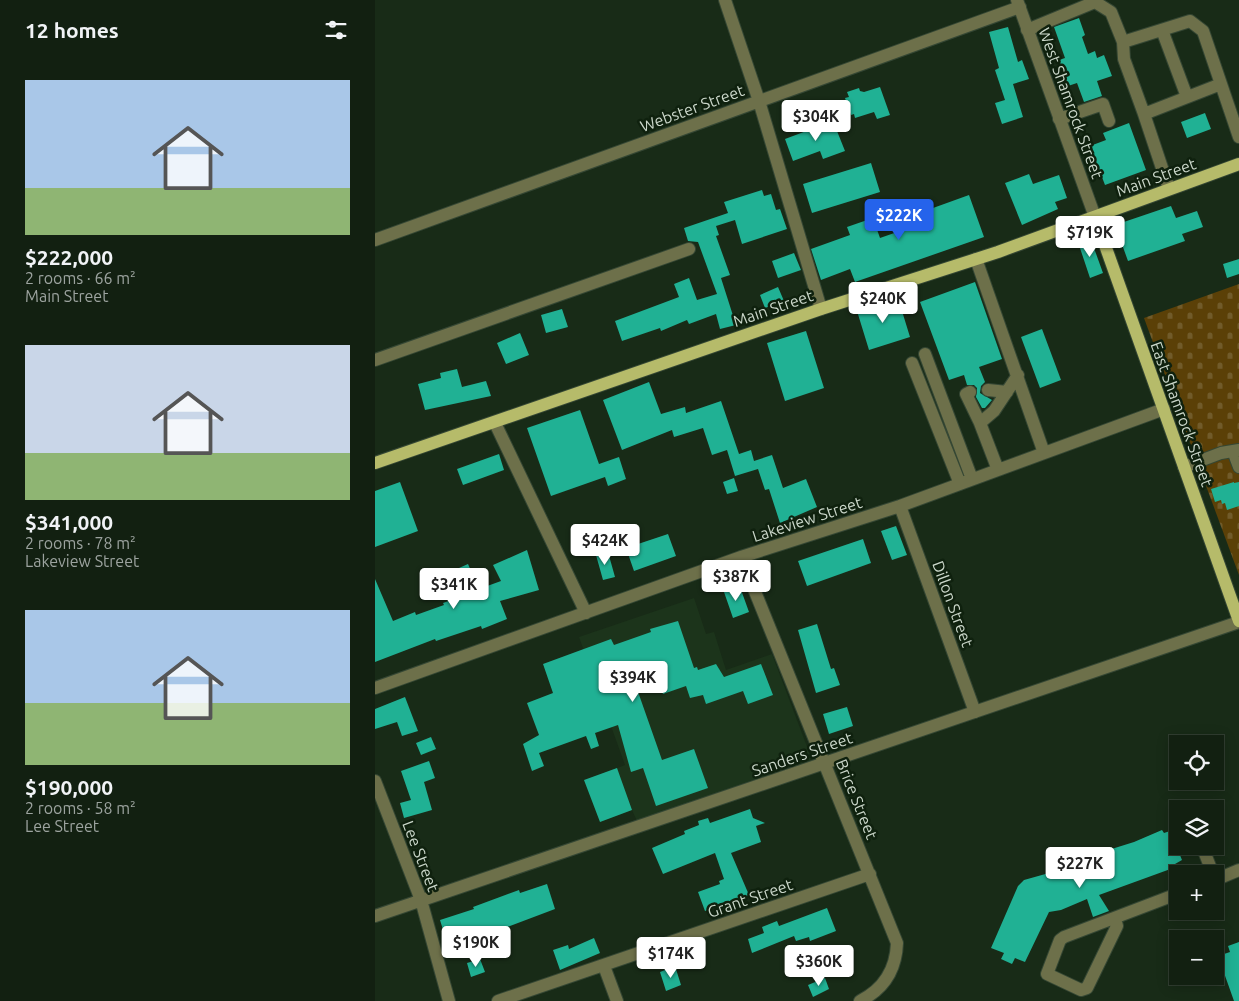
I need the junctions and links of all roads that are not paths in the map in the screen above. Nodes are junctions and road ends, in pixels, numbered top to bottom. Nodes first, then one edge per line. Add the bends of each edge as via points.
1 (725, 0) edge
2 (1018, 4) edge
3 (1027, 30) junction
4 (1162, 30) junction
5 (1123, 42) junction
6 (1221, 84) junction
7 (1187, 97) junction
8 (759, 101) junction
9 (1144, 114) junction
10 (1059, 119) junction
11 (1109, 121) dead end
12 (1239, 137) edge
13 (1239, 164) edge
14 (1169, 190) junction
15 (1095, 217) junction
16 (375, 240) edge
17 (689, 249) dead end
18 (976, 259) junction
19 (821, 309) junction
20 (925, 354) dead end
21 (375, 360) edge
22 (911, 363) dead end
23 (1017, 375) junction
24 (988, 390) dead end
25 (970, 392) dead end
26 (1007, 392) junction
27 (1164, 409) junction
28 (981, 422) junction
29 (495, 423) junction
30 (1236, 450) edge
31 (1044, 453) junction
32 (375, 463) edge
33 (1184, 467) junction
34 (1239, 467) edge
35 (998, 470) junction
36 (973, 479) junction
37 (959, 484) junction
38 (901, 506) junction
39 (741, 557) junction
40 (586, 613) junction
41 (1239, 622) edge
42 (375, 688) edge
43 (975, 712) junction
44 (825, 763) junction
45 (375, 781) edge
46 (1239, 870) edge
47 (870, 874) junction
48 (1224, 876) edge
49 (1169, 897) edge
50 (421, 900) junction
51 (375, 916) edge
52 (1115, 919) junction
53 (604, 966) junction
54 (449, 1001) edge
55 (498, 1001) edge
56 (617, 1001) edge
57 (860, 1001) edge

1 - 8 street
2 - 3 street, West Shamrock Street
2 - 8 street, Webster Street
3 - 5 street via 1095,2 1111,12
3 - 10 street, West Shamrock Street
4 - 5 street
4 - 6 street via 1189,21 1203,31
4 - 7 street
5 - 9 street via 1125,59
6 - 7 street
6 - 12 street
7 - 9 street
8 - 16 street, Webster Street
8 - 19 street
9 - 14 street
10 - 11 street via 1103,104
10 - 15 street, West Shamrock Street
13 - 14 main road, Main Street
14 - 15 main road, Main Street
15 - 18 main road, Main Street
15 - 27 main road, East Shamrock Street
17 - 21 street
18 - 19 main road, Main Street
18 - 23 street
19 - 29 main road, Main Street
20 - 36 street
22 - 37 street
23 - 26 street
23 - 31 street
24 - 26 street
25 - 28 street via 966,394
26 - 28 street via 994,411
27 - 31 street, Lakeview Street
27 - 33 main road, East Shamrock Street
28 - 35 street
29 - 32 main road, Main Street
29 - 40 street
30 - 33 street
30 - 34 street
31 - 35 street, Lakeview Street
33 - 41 main road, East Shamrock Street
35 - 36 street, Lakeview Street
36 - 37 street, Lakeview Street
37 - 38 street, Lakeview Street
38 - 39 street, Lakeview Street
38 - 43 street, Dillon Street
39 - 40 street, Lakeview Street
39 - 44 street, Brice Street
40 - 42 street, Lakeview Street
41 - 43 street, Sanders Street
43 - 44 street, Sanders Street
44 - 47 street, Brice Street
44 - 50 street, Sanders Street
45 - 50 street, Lee Street
46 - 48 street
47 - 53 street, Grant Street
47 - 57 street, Brice Street via 897,943 897,959 885,982
49 - 52 street
50 - 51 street, Sanders Street
50 - 54 street, Lee Street
52 - 52 street via 1060,940 1047,974 1081,990 1087,988 1117,926
53 - 55 street, Grant Street
53 - 56 street

